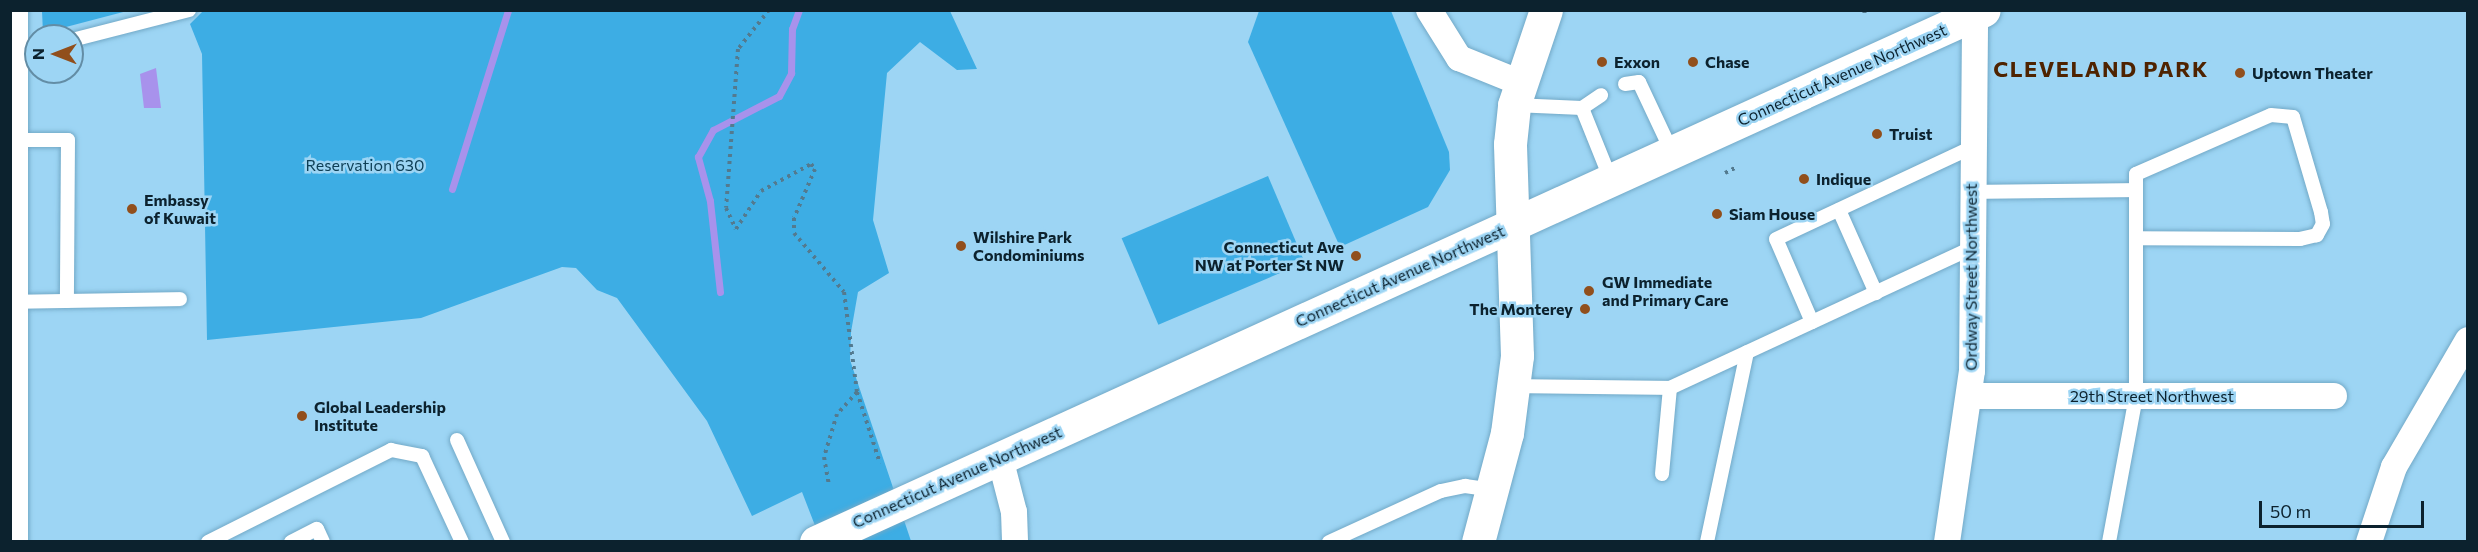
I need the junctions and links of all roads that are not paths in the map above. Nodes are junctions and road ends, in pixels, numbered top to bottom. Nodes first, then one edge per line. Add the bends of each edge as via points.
1 (11, 10) edge
2 (189, 10) edge
3 (1429, 10) edge
4 (1546, 10) edge
5 (1978, 12) edge
6 (84, 37) edge
7 (11, 51) edge
8 (1625, 84) dead end
9 (1516, 94) junction
10 (1601, 95) dead end
11 (1582, 108) junction
12 (11, 140) edge
13 (1970, 148) junction
14 (1672, 152) junction
15 (1611, 180) junction
16 (2136, 190) junction
17 (1971, 192) junction
18 (1839, 210) junction
19 (1515, 224) junction
20 (2136, 238) junction
21 (1972, 248) junction
22 (1876, 293) junction
23 (180, 299) dead end
24 (11, 302) edge
25 (67, 302) junction
26 (1812, 322) junction
27 (2468, 340) edge
28 (1747, 352) junction
29 (1514, 386) junction
30 (1670, 388) junction
31 (1970, 396) junction
32 (2136, 396) junction
33 (2334, 396) dead end
34 (457, 440) dead end
35 (1000, 458) junction
36 (1662, 474) dead end
37 (1494, 490) junction
38 (11, 542) edge
39 (208, 542) edge
40 (291, 542) edge
41 (323, 542) edge
42 (462, 542) edge
43 (503, 542) edge
44 (816, 542) edge
45 (1015, 542) edge
46 (1329, 542) edge
47 (1478, 542) edge
48 (1707, 542) edge
49 (1947, 542) edge
50 (2109, 542) edge
51 (2369, 542) edge

1 - 7 main road
2 - 6 lane
3 - 9 street via 1459,58
4 - 9 main road
5 - 13 street, Ordway Street Northwest
5 - 14 main road, Connecticut Avenue Northwest
7 - 12 main road
8 - 14 lane via 1639,82
9 - 11 lane
9 - 19 main road via 1510,144
10 - 11 lane
11 - 15 lane
12 - 24 main road
12 - 25 lane via 68,140
13 - 17 street, Ordway Street Northwest
13 - 18 lane
14 - 15 main road, Connecticut Avenue Northwest
15 - 19 main road, Connecticut Avenue Northwest
16 - 17 lane
16 - 20 lane
16 - 20 lane via 2136,174 2286,113 2298,128 2323,224 2317,235 2300,239
17 - 21 street, Ordway Street Northwest
18 - 22 lane
18 - 26 lane via 1776,239
19 - 29 main road
19 - 35 main road, Connecticut Avenue Northwest
20 - 32 lane
21 - 22 lane
21 - 31 street, Ordway Street Northwest
22 - 26 lane
23 - 25 lane
24 - 25 lane
24 - 38 main road
26 - 28 lane
27 - 51 street via 2394,467
28 - 30 lane
28 - 48 lane
29 - 30 lane
29 - 37 main road
30 - 36 lane
31 - 32 street, 29th Street Northwest
31 - 49 street, Ordway Street Northwest
32 - 33 street, 29th Street Northwest
32 - 50 lane
34 - 43 lane
35 - 44 main road, Connecticut Avenue Northwest
35 - 45 street via 1014,512
37 - 46 lane via 1465,486 1441,491
37 - 47 main road
39 - 42 lane via 391,450 422,456
40 - 41 lane via 317,529

